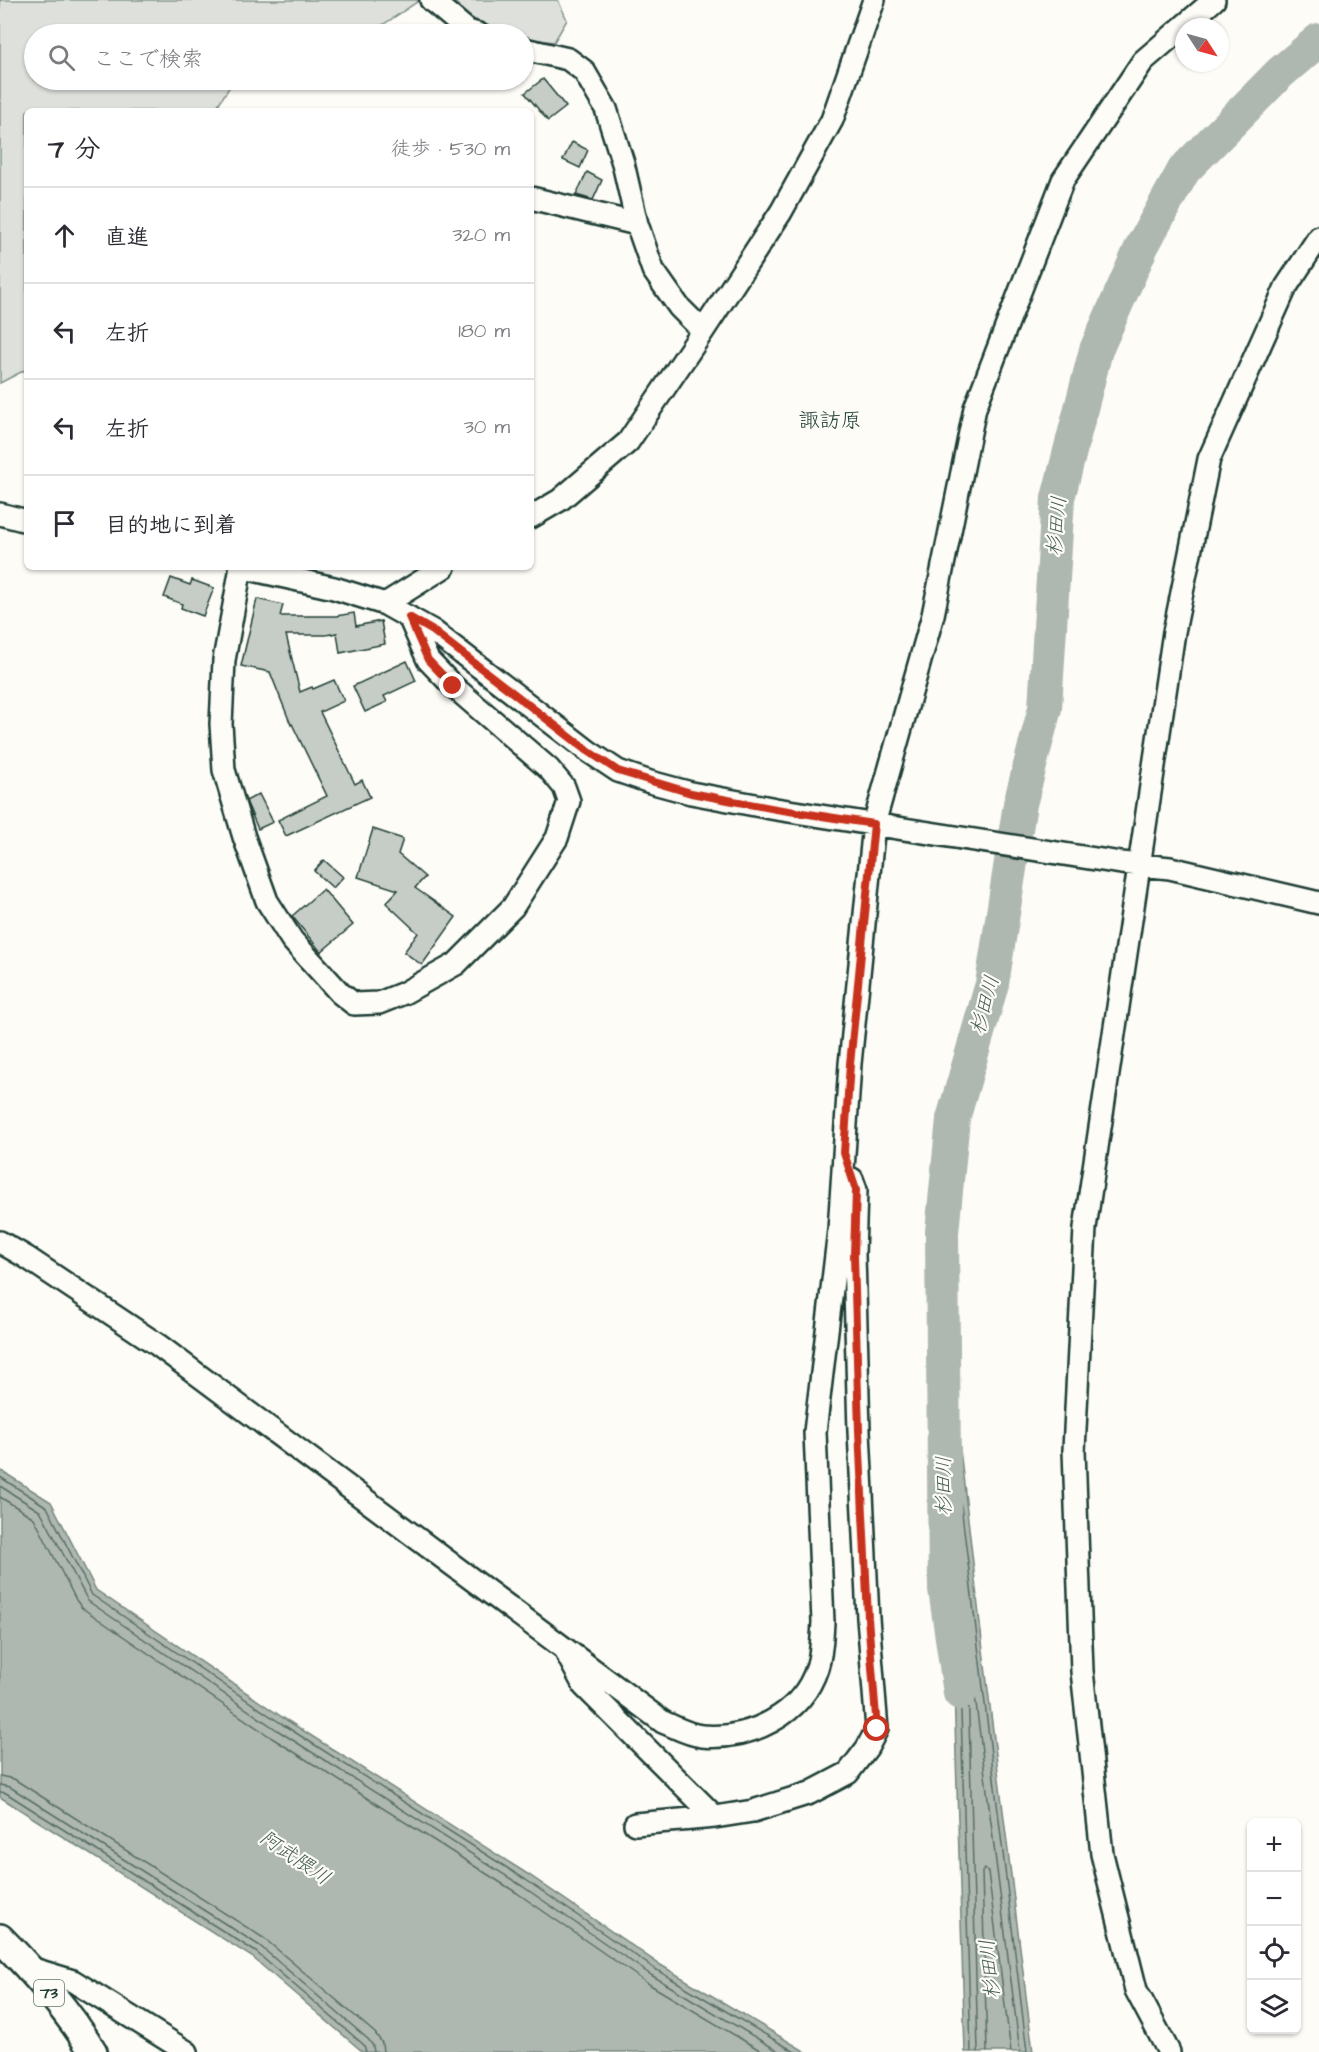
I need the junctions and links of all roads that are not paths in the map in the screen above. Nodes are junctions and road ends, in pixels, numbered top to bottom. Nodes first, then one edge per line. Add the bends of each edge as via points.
1 (431, 0) edge
2 (874, 0) edge
3 (1214, 0) edge
4 (460, 24) edge
5 (534, 51) edge
6 (534, 199) edge
7 (637, 224) junction
8 (1319, 237) edge
9 (703, 331) junction
10 (0, 514) edge
11 (534, 515) edge
12 (24, 520) edge
13 (239, 570) edge
14 (268, 570) edge
15 (439, 570) edge
16 (286, 572) edge
17 (384, 604) junction
18 (409, 617) junction
19 (874, 824) junction
20 (1130, 864) junction
21 (1319, 903) edge
22 (844, 1153) junction
23 (0, 1242) edge
24 (563, 1648) junction
25 (715, 1817) junction
26 (635, 1824) dead end
27 (0, 1938) edge
28 (30, 1968) junction
29 (93, 2052) edge
30 (187, 2052) edge
31 (1169, 2052) edge

1 - 4 street
2 - 9 street via 832,120 782,212
3 - 19 street via 1143,61 1063,180 975,408 933,615
5 - 7 street via 568,59 584,71 606,109
6 - 7 street
7 - 9 street via 653,270 679,308
8 - 20 street via 1286,287 1209,459
9 - 11 street via 628,442 560,500
10 - 12 street
13 - 18 street via 224,660 224,770 267,901 292,940 354,1004 379,1003 456,964 513,907 557,838 569,801 564,787 549,769 428,660
14 - 16 street
15 - 17 street
16 - 17 street
17 - 18 street
18 - 19 street via 618,771 691,793
19 - 20 street
19 - 22 street
20 - 21 street via 1170,868
20 - 31 street via 1085,1228 1074,1450 1082,1671 1102,1854 1136,1990
22 - 24 street via 815,1432 822,1645 817,1669 803,1697 781,1717 752,1730 699,1736 663,1722
22 - 25 street via 856,1190 859,1431 877,1729 848,1773 810,1793 753,1811
23 - 24 street via 158,1345
24 - 25 street via 584,1686
25 - 26 street
27 - 28 main road, 73
28 - 29 main road, 73
28 - 30 street via 73,1981

